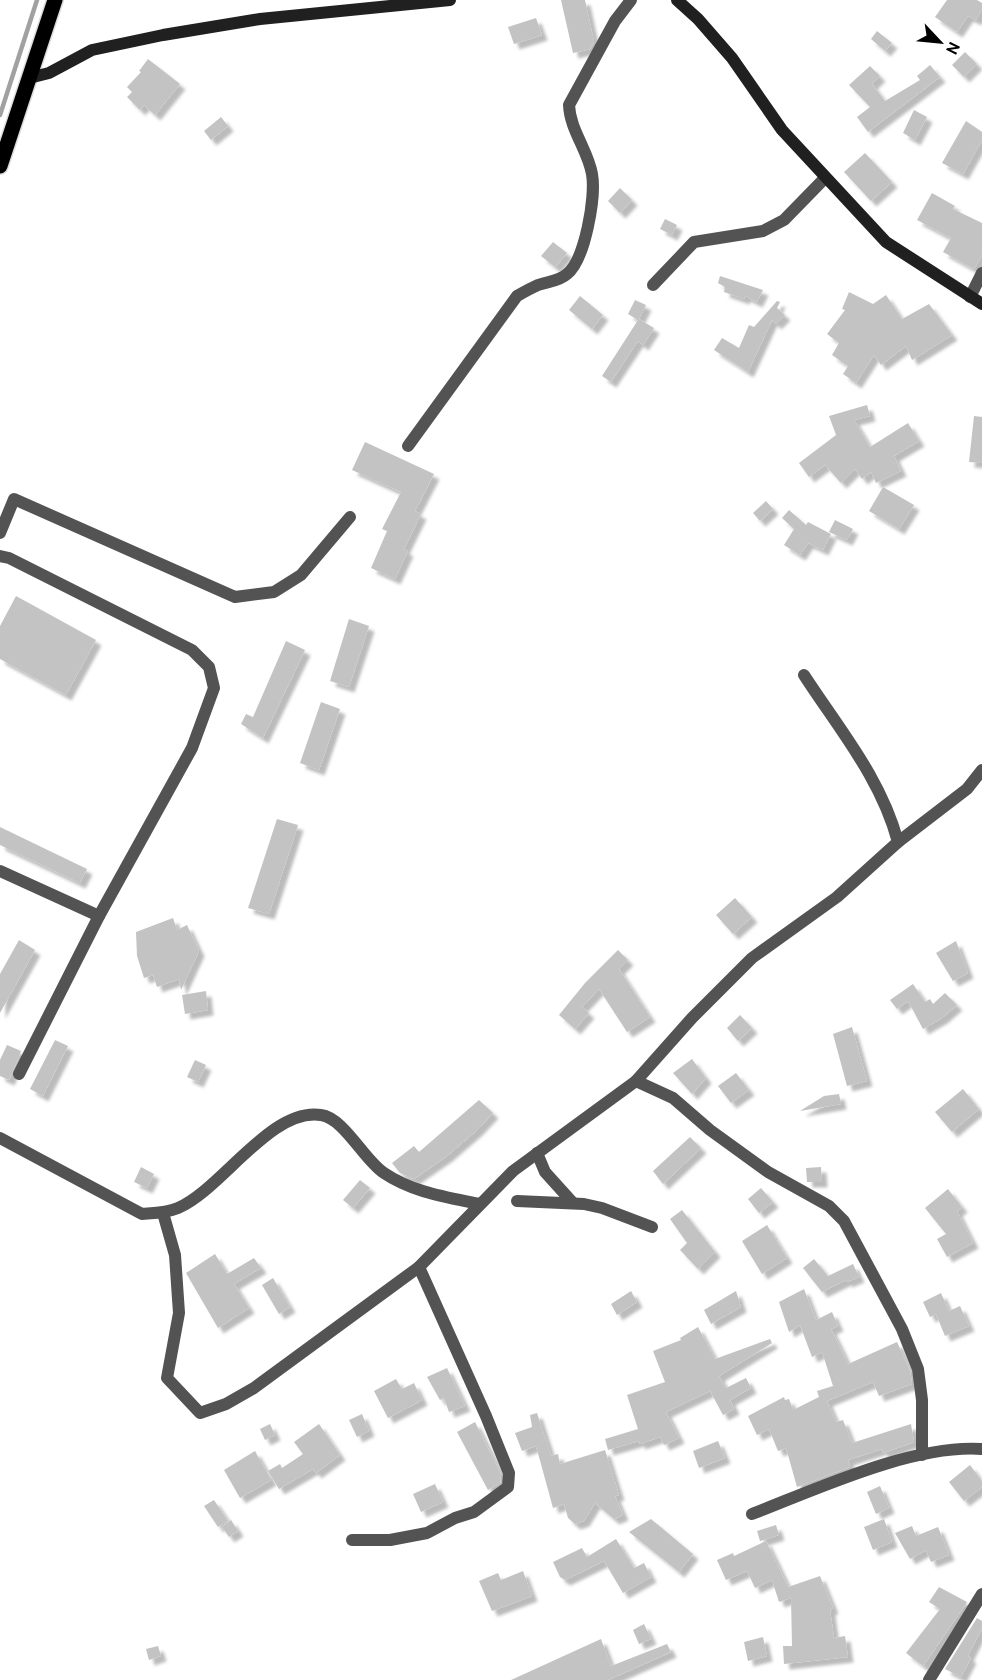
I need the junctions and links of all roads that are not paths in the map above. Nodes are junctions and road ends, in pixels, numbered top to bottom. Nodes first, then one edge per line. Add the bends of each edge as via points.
1 (55, 0) edge
2 (450, 0) edge
3 (631, 0) edge
4 (677, 0) edge
5 (29, 78) junction
6 (0, 166) edge
7 (825, 178) junction
8 (982, 273) edge
9 (653, 285) dead end
10 (970, 297) junction
11 (982, 304) edge
12 (408, 446) dead end
13 (350, 517) dead end
14 (0, 533) edge
15 (0, 556) edge
16 (804, 675) dead end
17 (982, 770) edge
18 (898, 842) junction
19 (0, 871) edge
20 (99, 916) junction
21 (19, 1074) dead end
22 (636, 1081) junction
23 (0, 1138) edge
24 (537, 1153) junction
25 (517, 1201) dead end
26 (573, 1203) junction
27 (479, 1204) junction
28 (163, 1213) junction
29 (652, 1227) dead end
30 (419, 1268) junction
31 (982, 1449) edge
32 (922, 1455) junction
33 (752, 1514) dead end
34 (352, 1540) dead end
35 (982, 1594) edge
36 (929, 1680) edge

1 - 5 main road
2 - 5 street via 260,19 163,35 92,50 49,73
3 - 12 street via 615,21 569,105 570,118 592,173 593,206 583,244 569,273 517,296
4 - 7 street via 732,58 782,130
5 - 6 main road
7 - 9 street via 784,220 763,231 694,242
7 - 10 street via 886,242
8 - 10 street
10 - 11 street
13 - 14 street via 302,575 274,592 235,597 14,499
15 - 20 street via 192,650 209,667 214,688 192,748
16 - 18 street via 874,778
17 - 18 street via 967,789
18 - 22 street via 837,897 752,958
19 - 20 street
20 - 21 street
22 - 24 street
22 - 32 street via 673,1098 768,1172 829,1206 844,1221 902,1329 918,1369
23 - 28 street via 142,1214
24 - 26 street via 549,1178
24 - 27 street
25 - 26 street
26 - 29 street via 602,1208
27 - 28 street via 402,1184 381,1171 336,1122 323,1115 306,1114 282,1124 209,1186 180,1207
27 - 30 street
28 - 30 street via 175,1255 179,1312 167,1378 200,1413 254,1388
30 - 34 street via 486,1416 509,1473 508,1487 474,1512 427,1533
31 - 32 street
32 - 33 street via 860,1473
35 - 36 street

